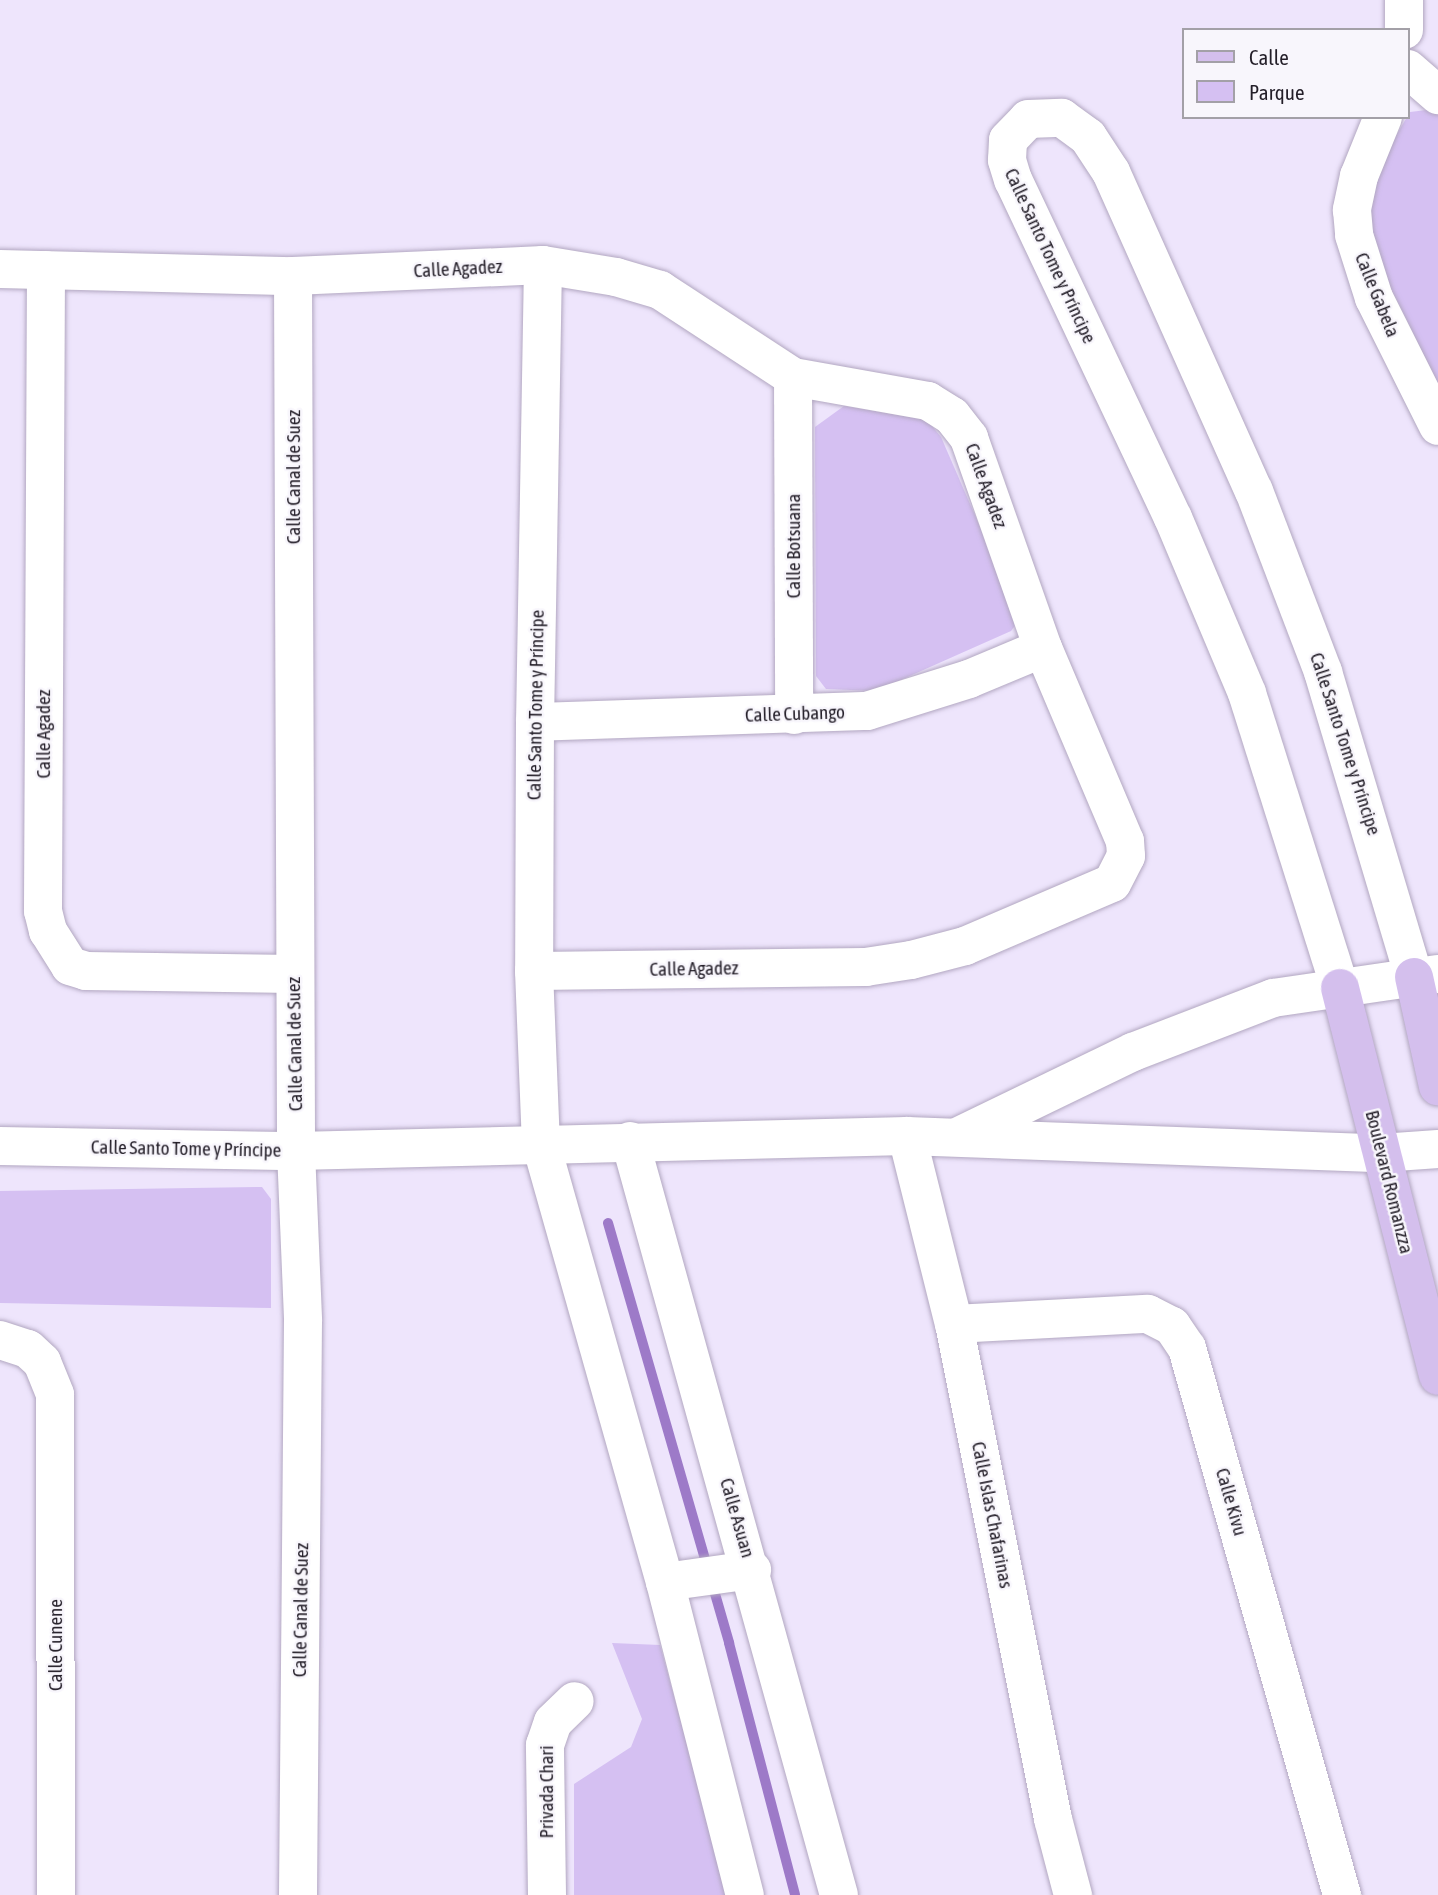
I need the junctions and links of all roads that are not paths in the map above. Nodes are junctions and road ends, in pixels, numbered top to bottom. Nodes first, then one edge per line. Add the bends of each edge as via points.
1 (1404, 0) edge
2 (1404, 28) edge
3 (1410, 71) edge
4 (1438, 95) edge
5 (1382, 119) edge
6 (543, 265) junction
7 (0, 269) edge
8 (46, 270) junction
9 (293, 276) junction
10 (793, 377) junction
11 (1438, 426) edge
12 (1043, 648) junction
13 (794, 715) junction
14 (535, 722) junction
15 (534, 971) junction
16 (294, 974) junction
17 (1426, 975) edge
18 (1340, 988) junction
19 (1438, 1086) edge
20 (907, 1136) junction
21 (956, 1137) junction
22 (630, 1142) junction
23 (541, 1144) junction
24 (0, 1146) edge
25 (1438, 1149) edge
26 (296, 1152) junction
27 (1381, 1153) junction
28 (954, 1324) junction
29 (0, 1340) edge
30 (1438, 1376) edge
31 (752, 1570) junction
32 (665, 1582) junction
33 (576, 1701) dead end
34 (56, 1895) edge
35 (298, 1895) edge
36 (547, 1895) edge
37 (745, 1895) edge
38 (839, 1895) edge
39 (1073, 1895) edge
40 (1342, 1895) edge

1 - 2 street
3 - 4 street
5 - 11 street, Calle Gabela via 1359,176 1352,210 1354,235 1374,298
6 - 9 street, Calle Agadez
6 - 10 street, Calle Agadez via 660,290
6 - 14 street, Calle Santo Tome y Príncipe
7 - 8 street, Calle Agadez
8 - 9 street, Calle Agadez
8 - 16 street, Calle Agadez via 43,911 48,931 70,966 86,971
9 - 16 street, Calle Canal de Suez
10 - 12 street, Calle Agadez via 904,394 952,415 970,438
10 - 13 street, Calle Botsuana
12 - 13 street, Calle Cubango via 969,680 867,711
12 - 15 street, Calle Agadez via 1125,841 1126,856 1104,889 965,946 866,967
13 - 14 street, Calle Cubango
14 - 15 street, Calle Santo Tome y Príncipe
15 - 23 street, Calle Santo Tome y Príncipe
16 - 26 street, Calle Canal de Suez
17 - 18 street, Calle Santo Tome y Príncipe
17 - 18 street, Calle Santo Tome y Príncipe via 1323,672 1254,491 1116,184 1079,131 1062,118 1028,119 1008,139 1007,160 1013,180 1173,518 1247,693
17 - 19 main road
18 - 21 street, Calle Santo Tome y Príncipe via 1273,998 1133,1052
18 - 27 main road, Boulevard Romanzza
20 - 21 street, Calle Santo Tome y Príncipe
20 - 22 street, Calle Santo Tome y Príncipe
20 - 28 street, Calle Islas Chafarinas
21 - 27 street, Calle Santo Tome y Príncipe
22 - 23 street, Calle Santo Tome y Príncipe
22 - 31 street, Calle Asuan
23 - 26 street, Calle Santo Tome y Príncipe
23 - 32 street
24 - 26 street, Calle Santo Tome y Príncipe
25 - 27 street, Calle Santo Tome y Príncipe
26 - 35 street, Calle Canal de Suez via 303,1321
27 - 30 main road, Boulevard Romanzza
28 - 39 street, Calle Islas Chafarinas via 1053,1819
28 - 40 street, Calle Kivu via 1148,1314 1172,1326 1187,1348
29 - 34 street, Calle Cunene via 28,1349 42,1362 55,1395
31 - 32 street
31 - 38 street, Calle Asuan
32 - 37 street
33 - 36 street, Privada Chari via 553,1722 545,1745

